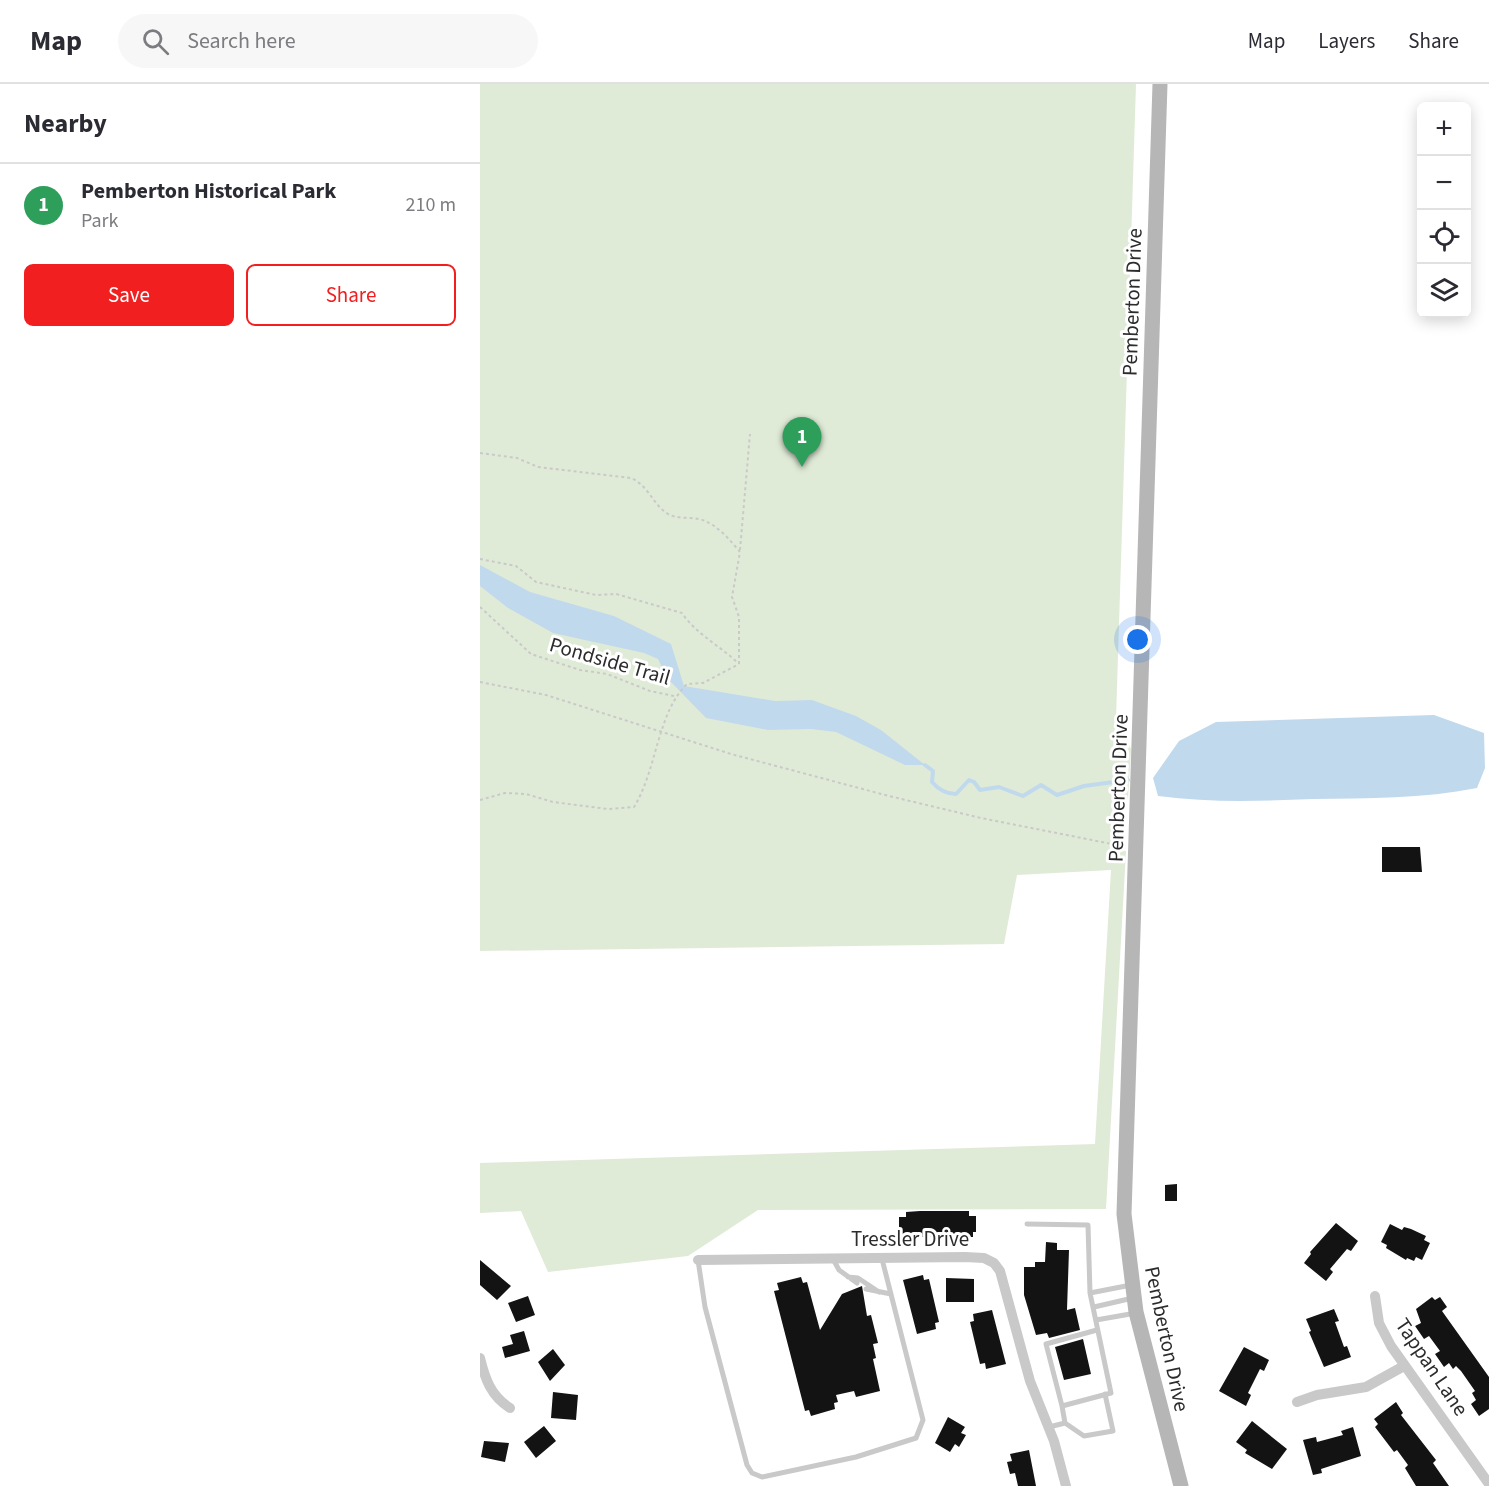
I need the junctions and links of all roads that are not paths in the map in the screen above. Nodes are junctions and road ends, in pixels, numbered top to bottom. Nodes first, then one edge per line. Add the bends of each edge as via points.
1 (1160, 84) edge
2 (1027, 1224) dead end
3 (832, 1259) junction
4 (882, 1259) junction
5 (698, 1260) joint
6 (848, 1277) junction
7 (856, 1283) dead end
8 (866, 1289) dead end
9 (879, 1292) junction
10 (1090, 1293) junction
11 (891, 1294) junction
12 (1375, 1296) dead end
13 (1133, 1299) junction
14 (1094, 1307) junction
15 (1096, 1320) junction
16 (1097, 1330) junction
17 (480, 1358) edge
18 (1404, 1366) junction
19 (1105, 1394) junction
20 (1297, 1402) dead end
21 (1062, 1406) junction
22 (510, 1408) dead end
23 (1065, 1423) junction
24 (1048, 1428) junction
25 (1489, 1484) edge
26 (1066, 1486) edge
27 (1181, 1486) edge

1 - 13 street, Pemberton Drive via 1124,1214
2 - 10 lane via 1088,1225
3 - 4 street, Tressler Drive
3 - 5 street, Tressler Drive
3 - 6 lane
4 - 11 lane
4 - 24 street, Tressler Drive via 966,1257 994,1263 1006,1284 1029,1381
5 - 11 lane via 705,1307 747,1465 752,1473 762,1477 856,1457 916,1438 923,1420
6 - 7 lane
6 - 9 lane via 858,1278
8 - 9 lane
9 - 11 lane
10 - 13 lane
10 - 14 lane
12 - 18 street, Tappan Lane via 1379,1323
13 - 14 lane
13 - 15 lane
13 - 27 street, Pemberton Drive
14 - 15 lane
15 - 16 lane
16 - 19 lane via 1112,1393
16 - 21 lane via 1046,1344
17 - 22 street via 485,1379 498,1401
18 - 20 street via 1366,1387
18 - 25 street, Tappan Lane
19 - 21 lane
19 - 23 lane via 1113,1431 1084,1436
21 - 23 lane
23 - 24 lane
24 - 26 street, Tressler Drive

